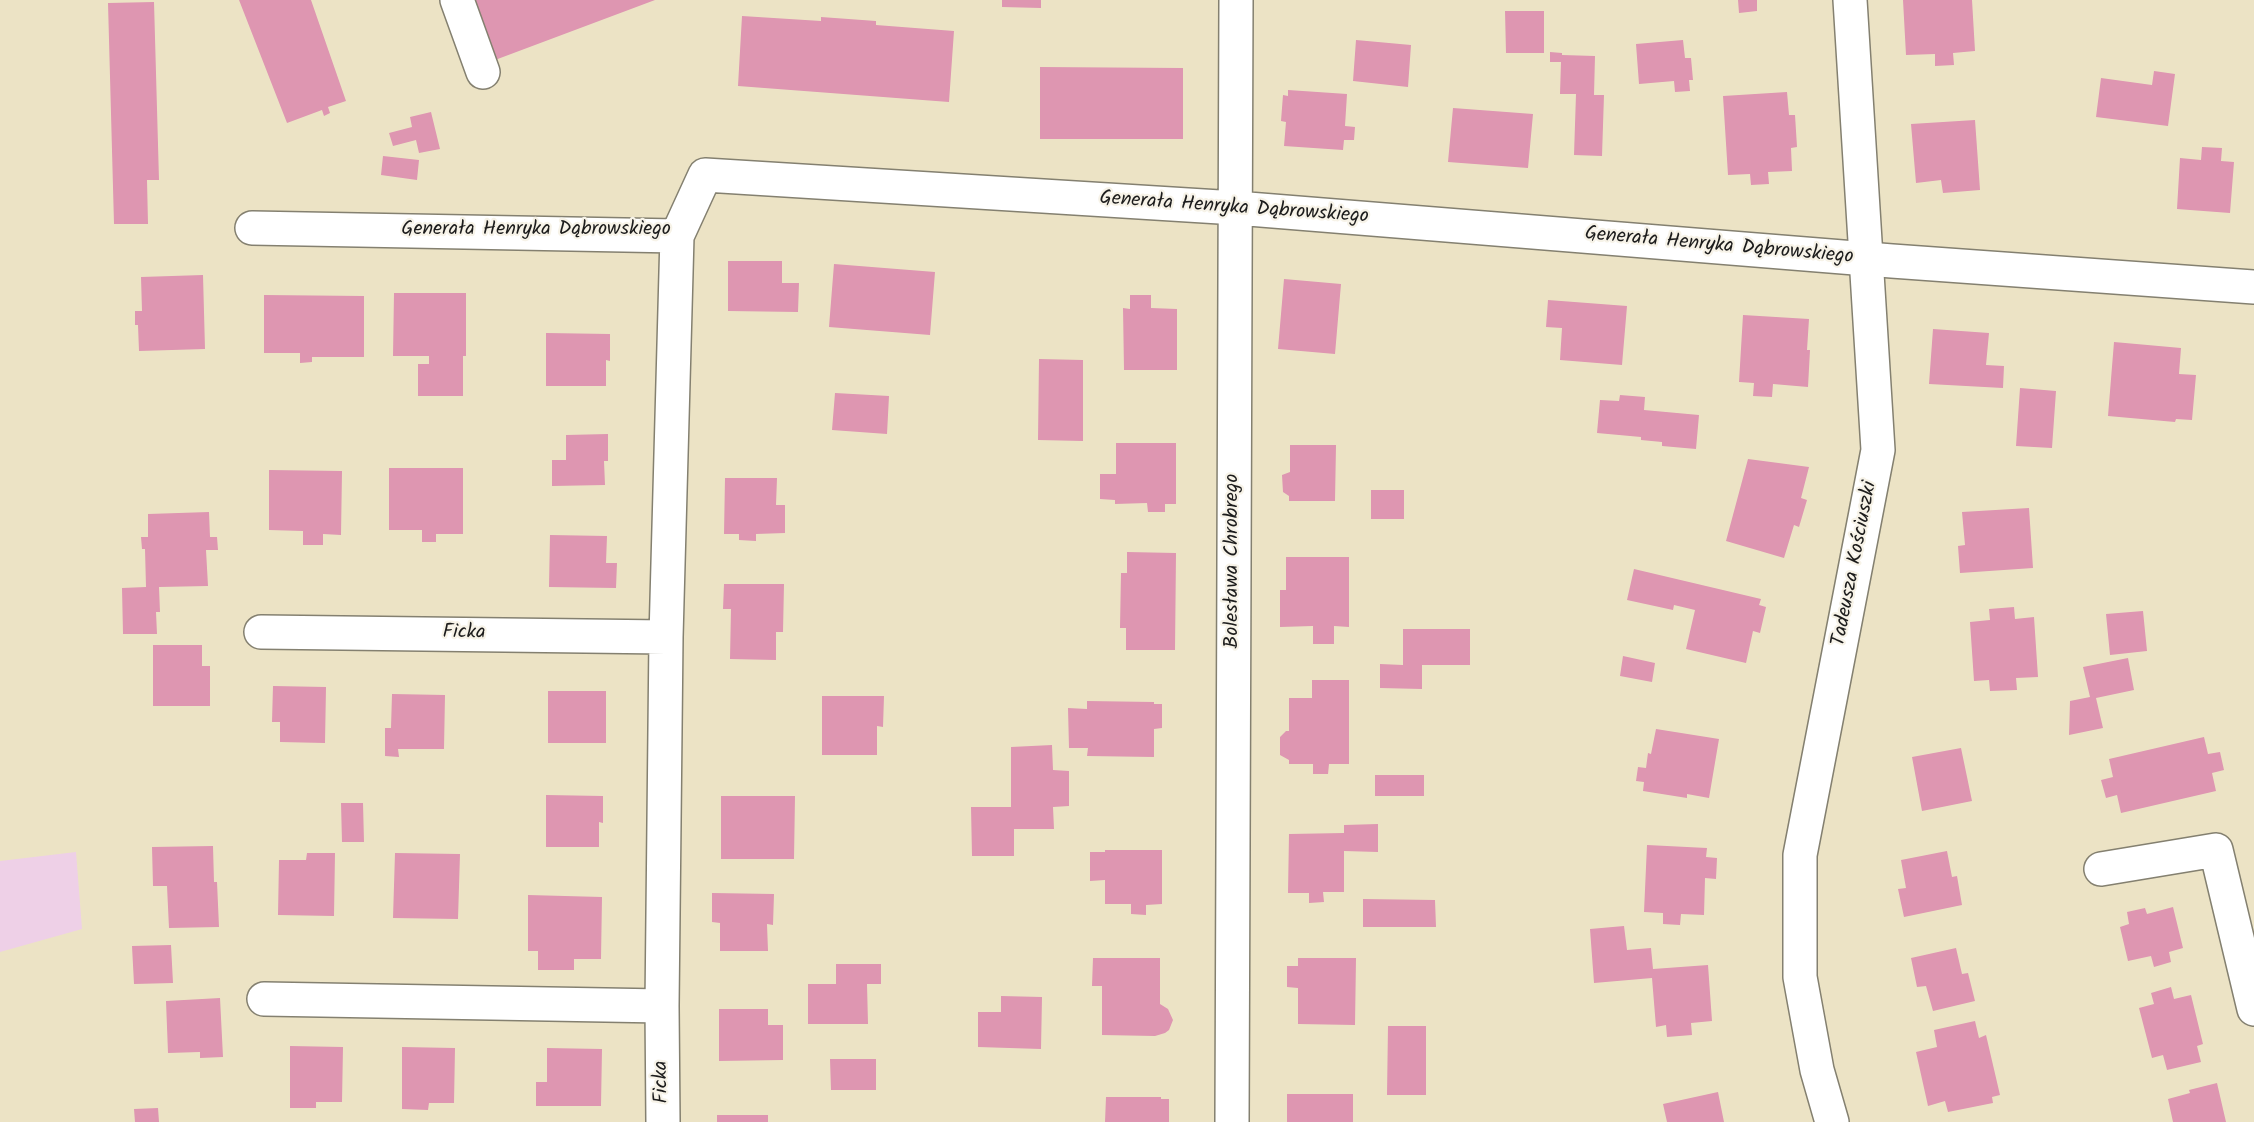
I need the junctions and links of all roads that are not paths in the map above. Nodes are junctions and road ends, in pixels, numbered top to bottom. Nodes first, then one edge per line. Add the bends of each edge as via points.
1 (457, 0) edge
2 (1236, 0) edge
3 (1850, 0) edge
4 (483, 72) dead end
5 (1236, 208) junction
6 (252, 228) dead end
7 (677, 236) junction
8 (1866, 259) junction
9 (2254, 287) edge
10 (261, 632) dead end
11 (666, 637) junction
12 (2101, 869) dead end
13 (264, 999) dead end
14 (662, 1006) junction
15 (2254, 1009) edge
16 (663, 1122) edge
17 (1232, 1122) edge
18 (1832, 1122) edge

1 - 4 street
2 - 5 street, Bolesława Chrobrego
3 - 8 street, Tadeusza Kościuszki
5 - 7 street, Generała Henryka Dąbrowskiego via 705,175
5 - 8 street, Generała Henryka Dąbrowskiego
5 - 17 street, Bolesława Chrobrego
6 - 7 street, Generała Henryka Dąbrowskiego
7 - 11 street, Ficka
8 - 9 street, Generała Henryka Dąbrowskiego
8 - 18 street, Tadeusza Kościuszki via 1878,450 1800,855 1800,976 1817,1070
10 - 11 street, Ficka
11 - 14 street, Ficka
12 - 15 street via 2216,850
13 - 14 street
14 - 16 street, Ficka

